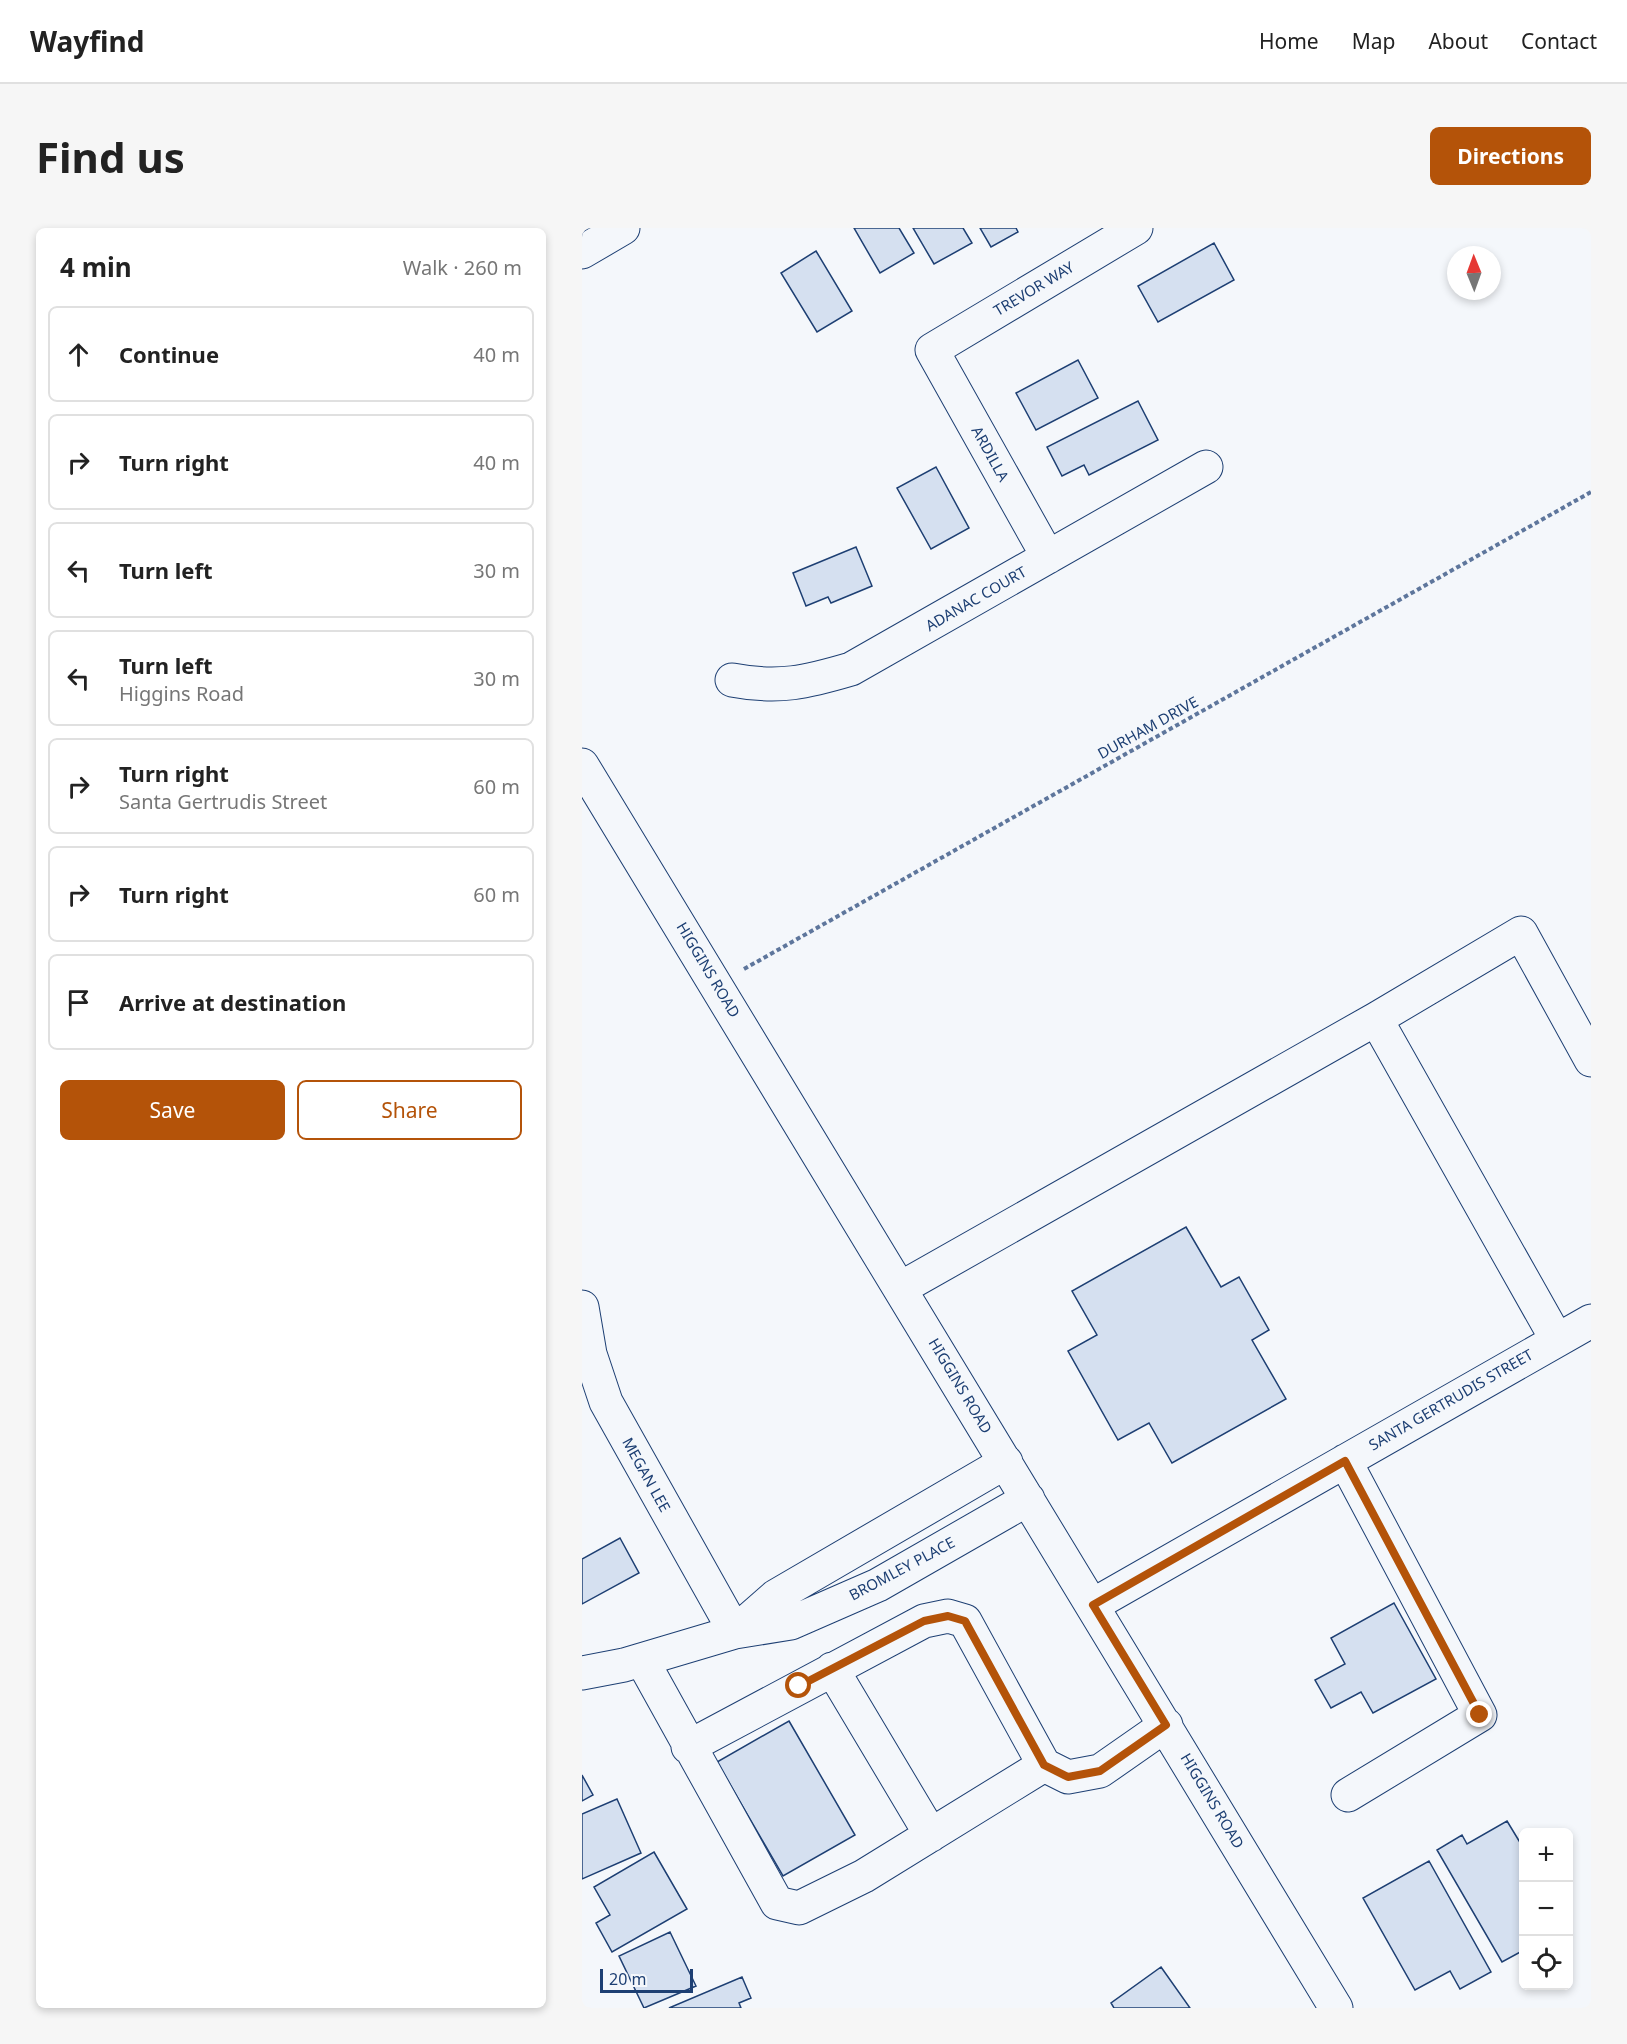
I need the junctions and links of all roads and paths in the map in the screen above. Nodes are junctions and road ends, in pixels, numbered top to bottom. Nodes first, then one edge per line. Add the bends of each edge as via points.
1 (623, 228) edge
2 (1136, 228) edge
3 (582, 252) edge
4 (932, 350) joint
5 (1206, 467) dead end
6 (1591, 492) edge
7 (1048, 557) junction
8 (732, 680) dead end
9 (582, 765) edge
10 (717, 984) junction
11 (1376, 1019) junction
12 (1591, 1060) edge
13 (901, 1288) junction
14 (582, 1307) edge
15 (1591, 1321) edge
16 (1557, 1340) junction
17 (1345, 1461) junction
18 (1006, 1462) junction
19 (1028, 1499) junction
20 (1093, 1605) junction
21 (735, 1632) junction
22 (642, 1660) junction
23 (832, 1669) junction
24 (582, 1673) edge
25 (1166, 1725) junction
26 (688, 1747) junction
27 (1044, 1765) junction
28 (1348, 1795) dead end
29 (931, 1835) junction
30 (1336, 2008) edge

1 - 3 street
2 - 4 street, TREVOR WAY
4 - 7 street, ARDILLA
5 - 7 street, ADANAC COURT
6 - 10 path, DURHAM DRIVE
7 - 8 street, ADANAC COURT via 851,669 799,684 762,686
9 - 10 street, HIGGINS ROAD
10 - 13 street, HIGGINS ROAD
11 - 12 street via 1521,933
11 - 13 street
11 - 16 street
13 - 18 street, HIGGINS ROAD
14 - 21 street, MEGAN LEE via 590,1354 606,1402
15 - 16 street, SANTA GERTRUDIS STREET
16 - 17 street, SANTA GERTRUDIS STREET
17 - 20 street, SANTA GERTRUDIS STREET
17 - 28 street via 1480,1715
18 - 19 street, HIGGINS ROAD
18 - 21 street, BROMLEY PLACE via 776,1596
19 - 20 street, HIGGINS ROAD
19 - 21 street, BROMLEY PLACE via 878,1585 790,1623
20 - 25 street, HIGGINS ROAD
21 - 22 street, BROMLEY PLACE
22 - 24 street, BROMLEY PLACE
22 - 26 street
23 - 26 street
23 - 27 street via 924,1621 948,1616 965,1621
23 - 29 street
25 - 27 street via 1100,1771 1068,1777
25 - 30 street, HIGGINS ROAD
26 - 29 street via 777,1903 799,1908 864,1876
27 - 29 street

